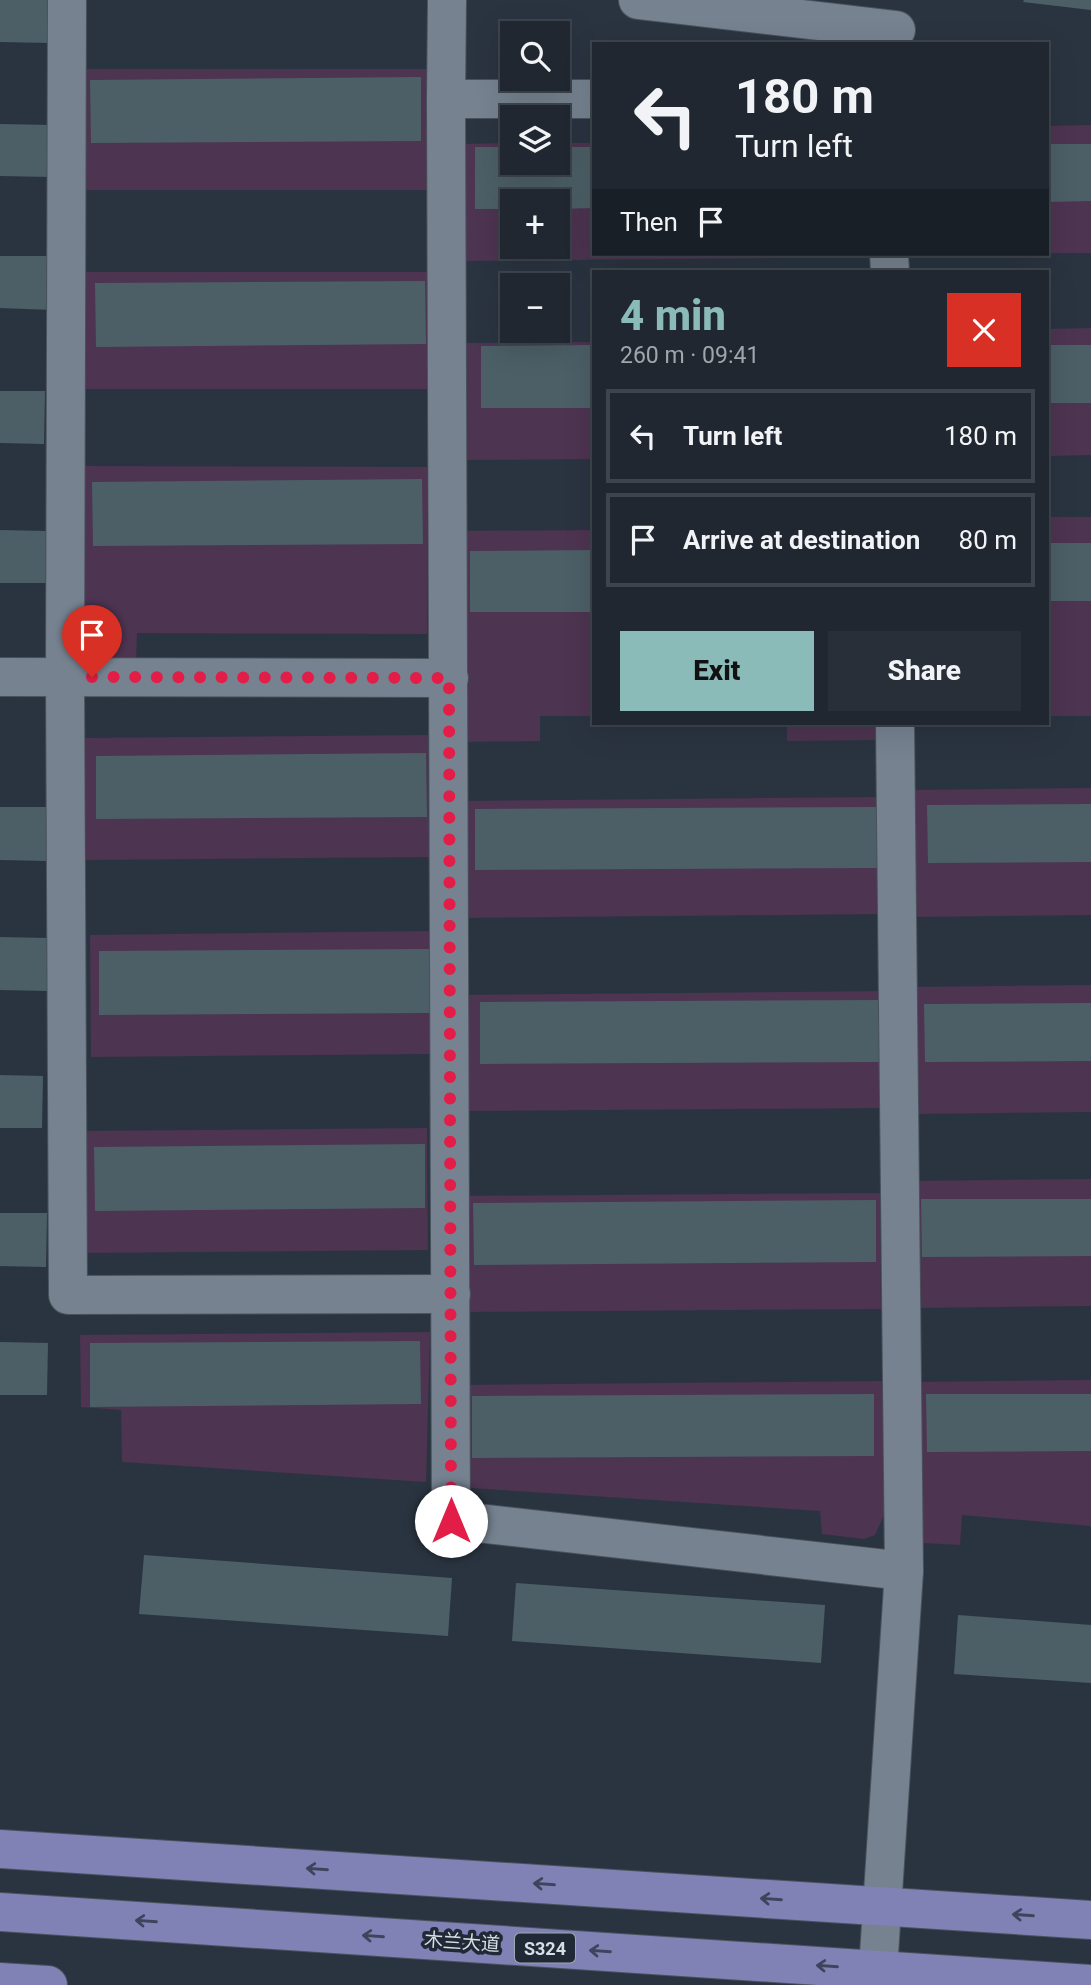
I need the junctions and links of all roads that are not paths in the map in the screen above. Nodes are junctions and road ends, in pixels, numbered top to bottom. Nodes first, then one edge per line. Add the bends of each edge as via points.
1 (67, 0) edge
2 (447, 0) edge
3 (638, 0) edge
4 (896, 24) edge
5 (446, 99) junction
6 (592, 99) edge
7 (0, 677) edge
8 (65, 677) junction
9 (449, 678) junction
10 (895, 725) edge
11 (451, 1294) junction
12 (904, 1570) junction
13 (0, 1849) edge
14 (882, 1906) junction
15 (0, 1912) edge
16 (1091, 1920) edge
17 (878, 1970) junction
18 (0, 1982) edge
19 (1091, 1984) edge
20 (48, 1985) edge

1 - 8 lane
2 - 5 lane
3 - 4 lane
5 - 6 lane
5 - 9 lane
7 - 8 lane
8 - 9 lane
8 - 11 lane via 68,1295
9 - 11 lane
10 - 12 lane
11 - 12 lane via 451,1521
12 - 14 lane
14 -> 13 main road
16 -> 14 main road
14 - 17 lane
17 -> 15 main road, 木兰大道 / S324
17 - 19 main road, 木兰大道 / S324
18 - 20 main road

